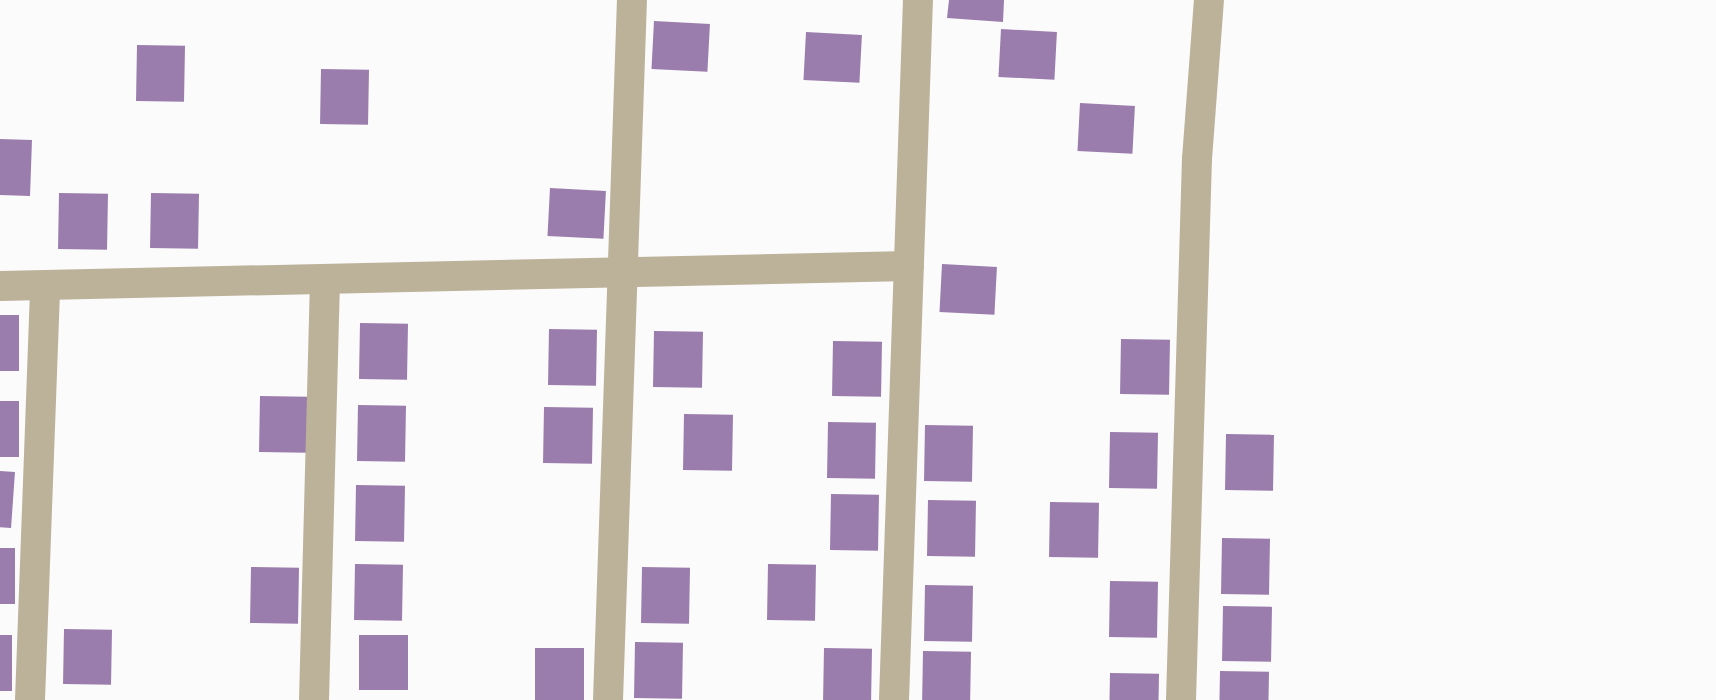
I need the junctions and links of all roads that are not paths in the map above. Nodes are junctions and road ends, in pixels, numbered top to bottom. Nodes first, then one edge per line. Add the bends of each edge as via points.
1 (632, 0) edge
2 (918, 0) edge
3 (1209, 0) edge
4 (909, 266) junction
5 (623, 273) junction
6 (325, 280) junction
7 (0, 286) edge
8 (45, 287) junction
9 (30, 700) edge
10 (314, 700) edge
11 (608, 700) edge
12 (894, 700) edge
13 (1181, 700) edge

1 - 5 street
2 - 4 street
3 - 13 street via 1197,159
4 - 5 street
4 - 12 street
5 - 6 street
5 - 11 street
6 - 8 street
6 - 10 street
7 - 8 street
8 - 9 street

